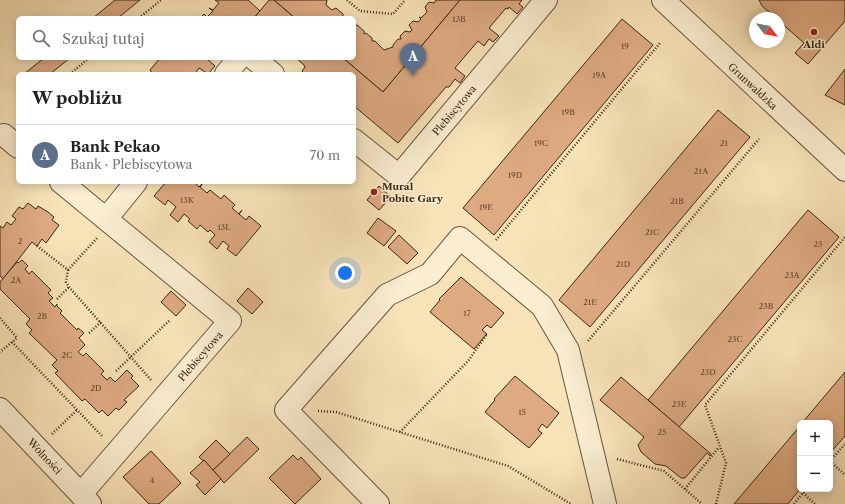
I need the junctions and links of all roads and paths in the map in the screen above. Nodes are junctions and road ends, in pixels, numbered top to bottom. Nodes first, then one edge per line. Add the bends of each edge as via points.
1 (161, 0) edge
2 (347, 0) edge
3 (405, 0) edge
4 (546, 0) edge
5 (663, 0) edge
6 (141, 16) edge
7 (660, 43) dead end
8 (87, 60) edge
9 (237, 60) edge
10 (256, 60) edge
11 (72, 72) edge
12 (228, 72) edge
13 (270, 72) edge
14 (759, 139) dead end
15 (356, 142) edge
16 (845, 170) edge
17 (63, 184) edge
18 (135, 184) edge
19 (108, 221) junction
20 (845, 237) edge
21 (495, 241) dead end
22 (37, 246) dead end
23 (68, 270) junction
24 (69, 287) junction
25 (57, 299) dead end
26 (0, 318) edge
27 (170, 320) dead end
28 (101, 322) junction
29 (89, 333) dead end
30 (487, 334) dead end
31 (12, 342) junction
32 (586, 344) dead end
33 (0, 352) edge
34 (131, 357) junction
35 (116, 371) dead end
36 (165, 396) junction
37 (0, 409) edge
38 (77, 410) junction
39 (286, 410) junction
40 (400, 432) junction
41 (50, 436) dead end
42 (845, 444) edge
43 (720, 446) junction
44 (117, 452) junction
45 (615, 458) dead end
46 (833, 458) edge
47 (833, 464) edge
48 (845, 475) edge
49 (685, 489) junction
50 (803, 493) joint
51 (85, 499) edge
52 (378, 504) edge
53 (571, 504) edge
54 (605, 504) edge
55 (702, 504) edge
56 (716, 504) edge
57 (794, 504) edge
58 (815, 504) edge

1 - 6 path
2 - 3 path via 360,11 393,14
4 - 15 street, Plebiscytowa via 399,176
5 - 16 street, Grunwaldzka
7 - 21 path
8 - 11 path
9 - 12 street
10 - 13 street
14 - 32 path
17 - 19 street, Plebiscytowa
18 - 19 street
19 - 23 path
19 - 36 street, Plebiscytowa via 230,322
20 - 43 path via 705,405
22 - 23 path
23 - 24 path via 66,282
24 - 25 path
24 - 28 path
26 - 31 path via 17,338
27 - 34 path
28 - 29 path
28 - 34 path
30 - 40 path via 468,361
31 - 33 path
31 - 38 path
34 - 35 path
34 - 36 path
36 - 44 street, Plebiscytowa
37 - 51 street, Wolności
38 - 41 path
38 - 44 path
39 - 40 path via 336,412
39 - 52 street
39 - 54 street via 387,295 430,274 460,238 542,306 568,350
40 - 53 path via 508,466
42 - 46 path
43 - 49 path
43 - 56 path via 726,463
44 - 51 street, Plebiscytowa
45 - 49 path via 664,471
47 - 48 path
49 - 55 path
50 - 57 path
50 - 58 path

